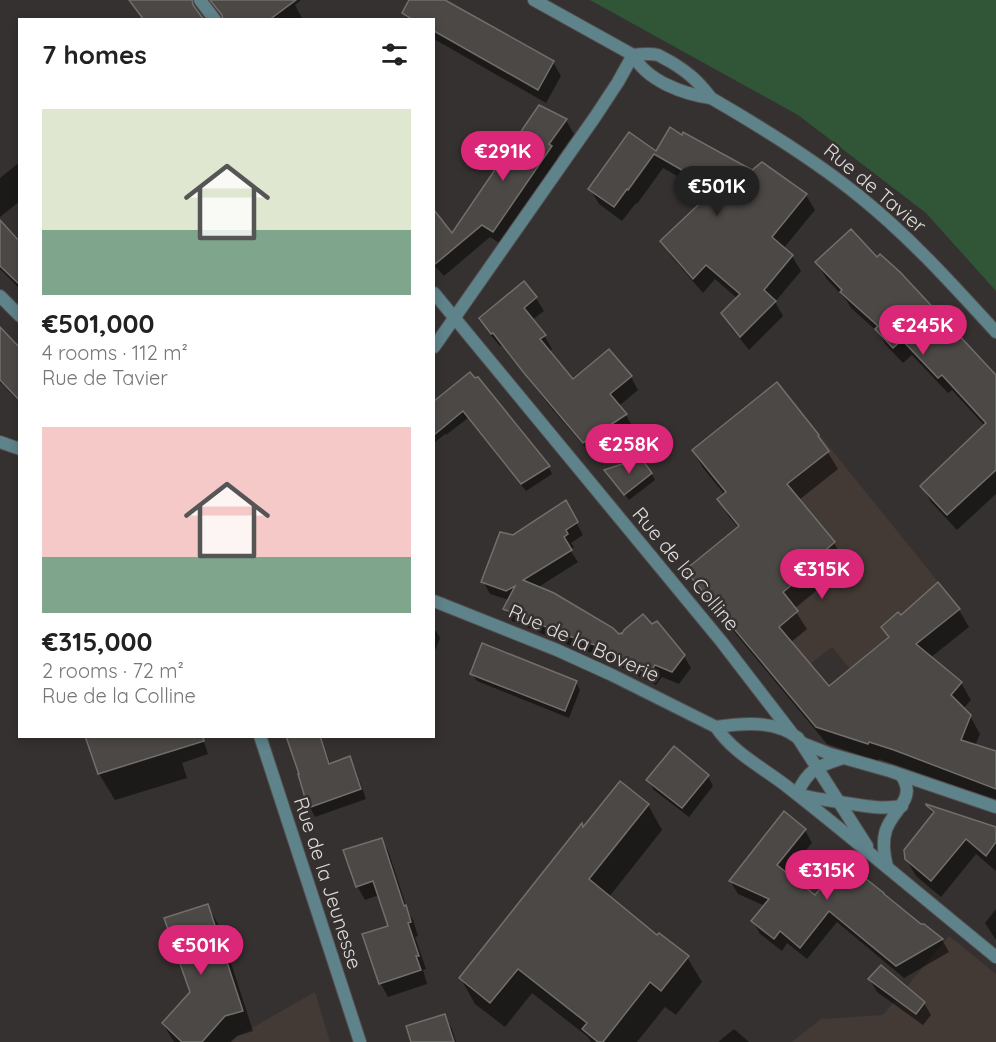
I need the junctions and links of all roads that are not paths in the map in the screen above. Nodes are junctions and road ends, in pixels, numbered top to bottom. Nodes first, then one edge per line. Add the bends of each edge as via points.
1 (200, 0) edge
2 (534, 0) edge
3 (214, 18) edge
4 (633, 55) junction
5 (711, 98) junction
6 (435, 294) edge
7 (0, 296) edge
8 (18, 314) edge
9 (454, 318) junction
10 (996, 332) edge
11 (435, 346) edge
12 (0, 442) edge
13 (18, 448) edge
14 (435, 601) edge
15 (716, 727) junction
16 (791, 732) junction
17 (261, 738) edge
18 (802, 743) junction
19 (843, 758) junction
20 (817, 768) junction
21 (901, 775) junction
22 (797, 794) junction
23 (838, 802) junction
24 (902, 806) junction
25 (996, 807) edge
26 (872, 855) junction
27 (887, 867) junction
28 (996, 957) edge
29 (360, 1042) edge

1 - 3 street
2 - 4 street, Rue de Tavier
4 - 5 street, Rue de Tavier via 646,71 674,88
4 - 5 street, Rue de Tavier via 658,56 690,73
4 - 9 street via 595,117
5 - 10 street, Rue de Tavier via 788,144 860,197 933,264
6 - 9 street, Rue de la Colline
7 - 8 street
9 - 11 street
9 - 16 street, Rue de la Colline via 721,641
12 - 13 street
14 - 15 street, Rue de la Boverie via 612,675
15 - 16 street via 756,724
15 - 22 street via 724,739
16 - 18 street, Rue de la Colline
17 - 29 street, Rue de la Jeunesse
18 - 19 street
18 - 20 street
19 - 20 street
19 - 21 street
20 - 22 street via 807,776
20 - 23 street
21 - 24 street via 907,789
21 - 25 street
22 - 23 street
22 - 26 street
23 - 24 street
23 - 26 street
24 - 27 street via 886,829
26 - 27 street
27 - 28 street

